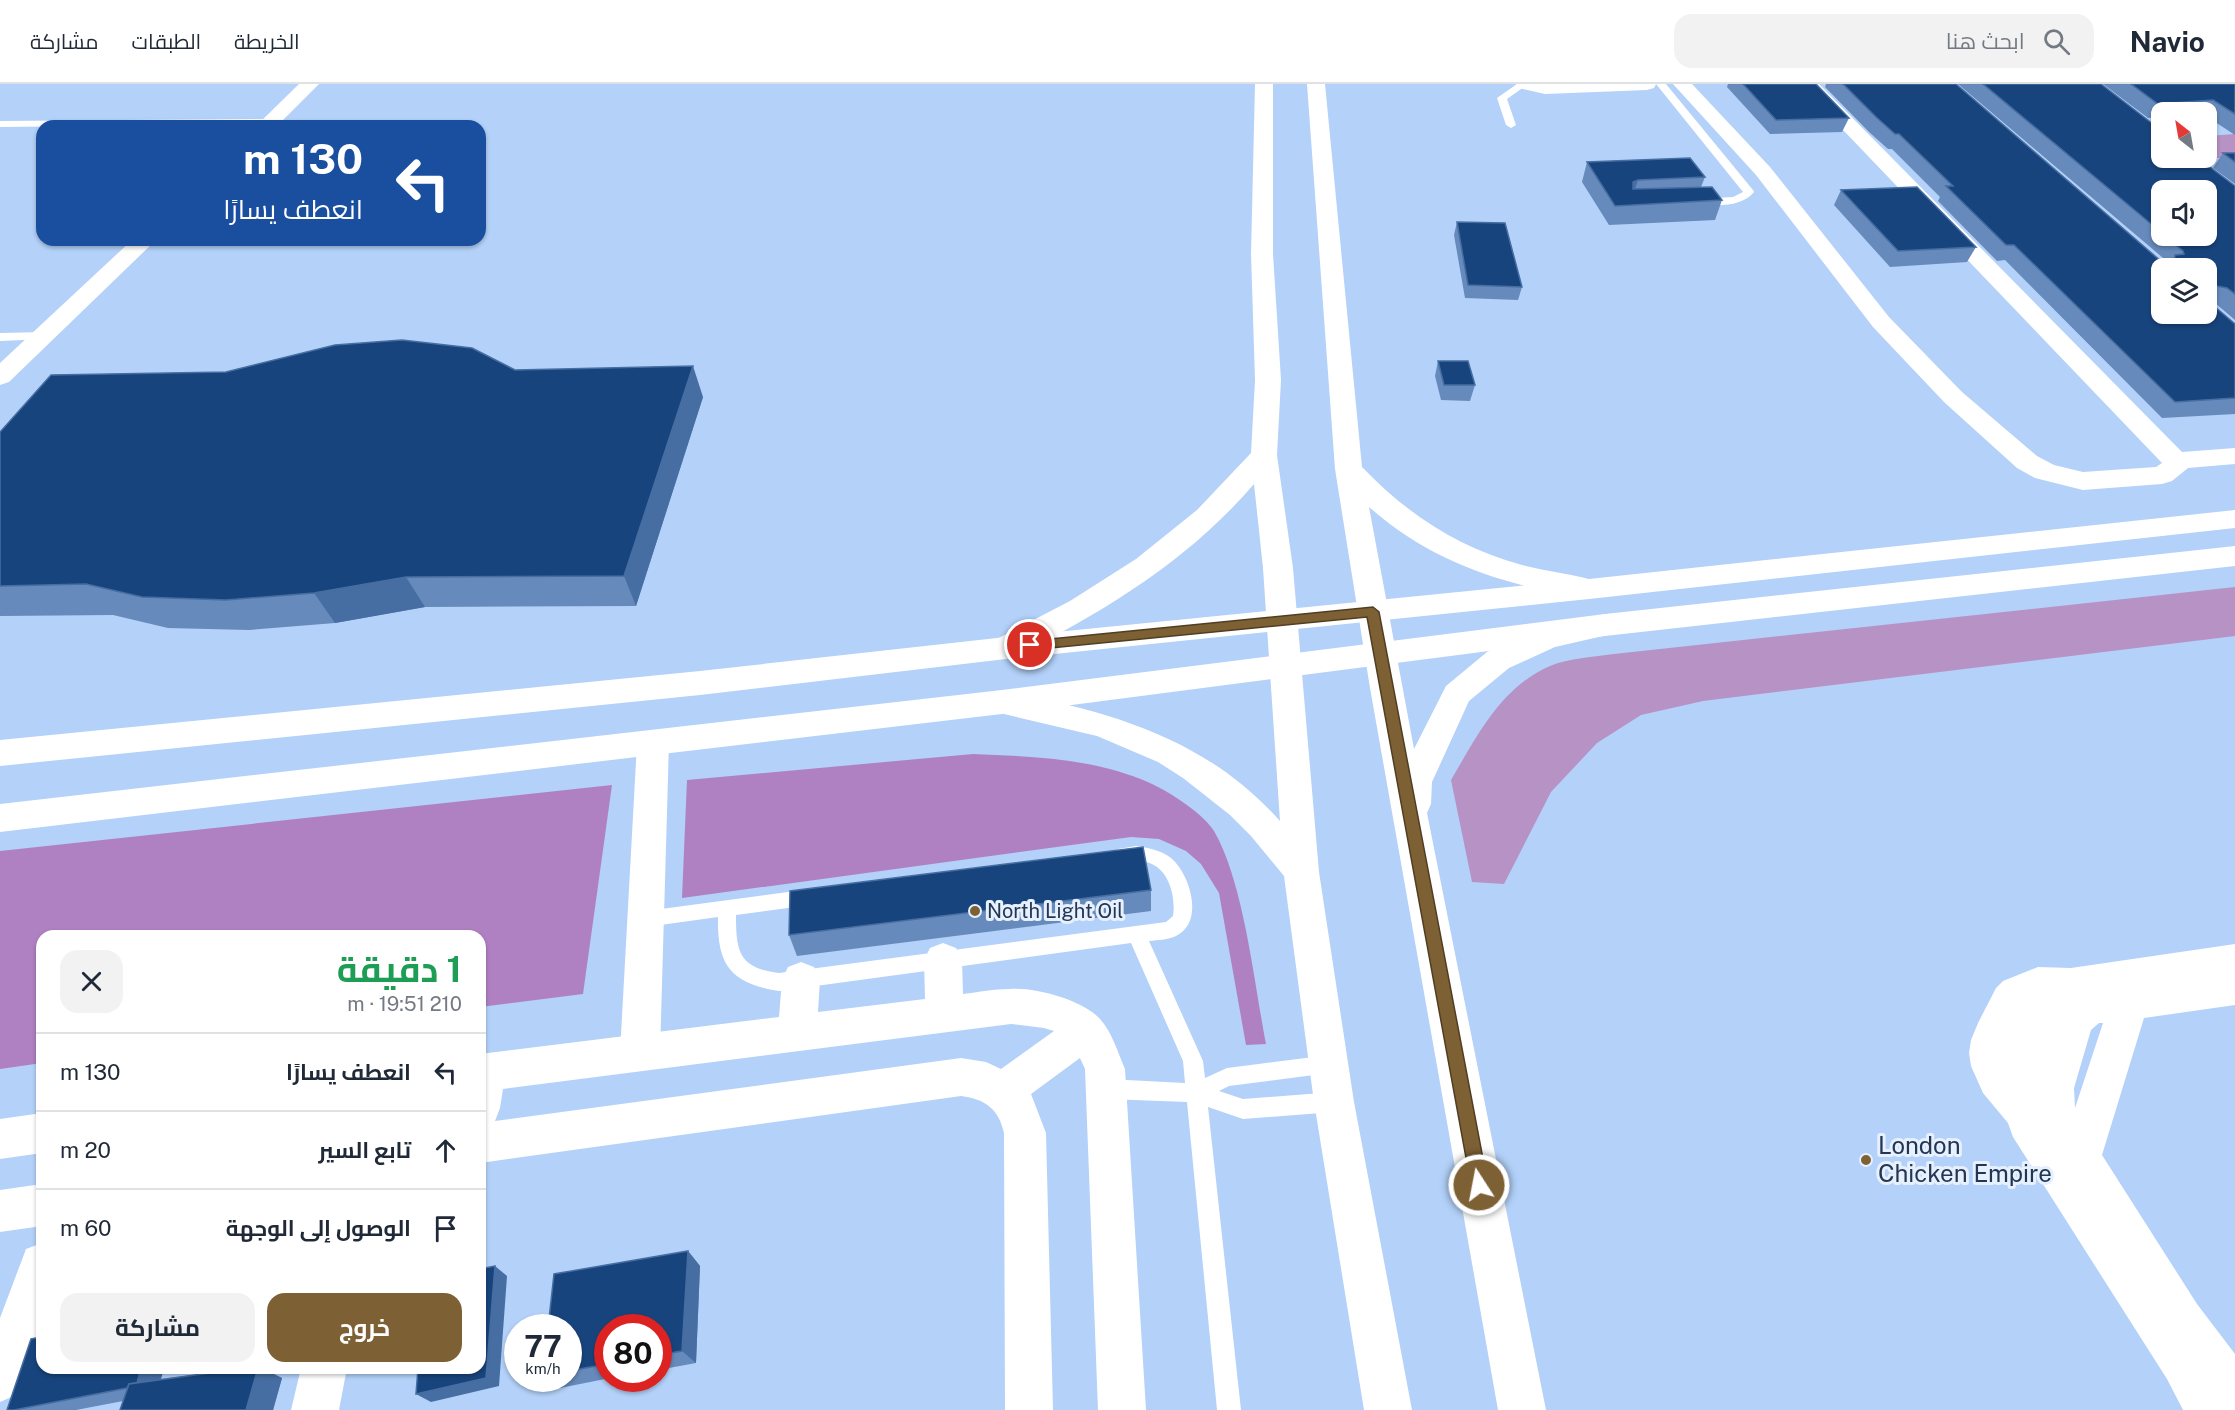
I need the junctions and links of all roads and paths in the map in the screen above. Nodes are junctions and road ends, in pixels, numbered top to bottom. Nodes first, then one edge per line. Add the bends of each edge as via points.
1 (310, 84) edge
2 (1264, 84) edge
3 (1316, 84) edge
4 (1524, 84) edge
5 (1647, 84) edge
6 (1661, 84) edge
7 (1682, 84) edge
8 (1808, 84) edge
9 (272, 120) edge
10 (0, 124) edge
11 (36, 124) edge
12 (1511, 125) dead end
13 (1690, 202) edge
14 (139, 246) edge
15 (44, 336) junction
16 (0, 337) edge
17 (0, 378) edge
18 (1264, 455) junction
19 (2235, 456) edge
20 (2176, 461) junction
21 (1349, 469) junction
22 (2235, 519) edge
23 (2235, 556) edge
24 (1590, 589) junction
25 (1373, 612) junction
26 (1281, 621) junction
27 (1605, 625) junction
28 (1006, 648) junction
29 (1381, 655) junction
30 (1284, 667) junction
31 (1002, 702) junction
32 (653, 743) junction
33 (0, 753) edge
34 (0, 818) edge
35 (1414, 833) junction
36 (1112, 856) edge
37 (1302, 872) junction
38 (832, 894) edge
39 (727, 909) junction
40 (646, 919) junction
41 (1137, 934) junction
42 (943, 960) junction
43 (2235, 961) edge
44 (801, 979) junction
45 (2235, 988) edge
46 (945, 1013) junction
47 (797, 1032) junction
48 (1086, 1032) junction
49 (640, 1053) junction
50 (1329, 1064) junction
51 (486, 1084) edge
52 (1107, 1089) junction
53 (1003, 1091) junction
54 (1196, 1093) junction
55 (1334, 1102) junction
56 (36, 1134) edge
57 (0, 1139) edge
58 (486, 1142) edge
59 (36, 1206) edge
60 (0, 1211) edge
61 (36, 1280) edge
62 (323, 1374) edge
63 (0, 1379) edge
64 (2235, 1393) edge
65 (1024, 1409) edge
66 (315, 1410) edge
67 (1122, 1410) edge
68 (1229, 1410) edge
69 (1388, 1410) edge
70 (1522, 1410) edge
71 (2208, 1410) edge

1 - 9 main road
2 - 18 main road via 1262,254 1268,380
3 - 21 main road
4 - 5 main road via 1545,88
4 - 12 lane via 1502,98
6 - 13 lane via 1749,192 1736,200
7 - 20 main road via 1763,171 1881,322 1953,397 2026,462 2045,472 2083,482 2162,475
8 - 20 main road
10 - 11 lane
14 - 15 main road
15 - 16 lane
15 - 17 main road
18 - 26 main road
18 - 28 main road via 1201,525 1161,557 1116,589
19 - 20 main road
21 - 24 main road via 1370,495 1434,542 1511,574
21 - 25 main road
22 - 24 main road
23 - 27 main road
24 - 25 main road
25 - 26 main road
25 - 29 main road
26 - 28 main road
26 - 30 main road
27 - 29 main road
27 - 35 main road via 1548,637 1498,660 1457,694 1414,782
28 - 33 main road
29 - 30 main road
29 - 35 main road
30 - 31 main road
30 - 37 main road
31 - 32 main road
31 - 37 main road via 1116,729 1168,752 1231,795 1281,844
32 - 34 main road
32 - 40 main road
35 - 70 main road
36 - 41 lane via 1135,853 1158,859 1179,882 1184,915 1180,925
37 - 50 main road
38 - 39 lane
39 - 40 lane
39 - 44 lane via 726,945 735,965 766,981
40 - 49 main road
41 - 42 lane
41 - 54 lane via 1193,1061
42 - 44 lane
42 - 46 main road
43 - 71 main road via 2070,984 2052,993 2041,1007 2016,1082 2021,1109 2183,1363
44 - 47 main road
45 - 64 main road via 2091,1006 2074,1020 2052,1099 2080,1158 2181,1320
46 - 47 main road
46 - 48 main road via 1032,1007 1052,1011
47 - 49 main road
48 - 52 main road via 1098,1048
48 - 53 main road
49 - 51 main road
50 - 54 lane via 1227,1077
50 - 55 main road
52 - 54 lane
52 - 67 main road
53 - 58 main road via 976,1078 961,1077
53 - 65 main road via 1015,1102 1025,1132
54 - 55 lane via 1243,1109
54 - 68 lane
55 - 69 main road
56 - 57 main road
59 - 60 main road
61 - 63 main road
62 - 66 main road

